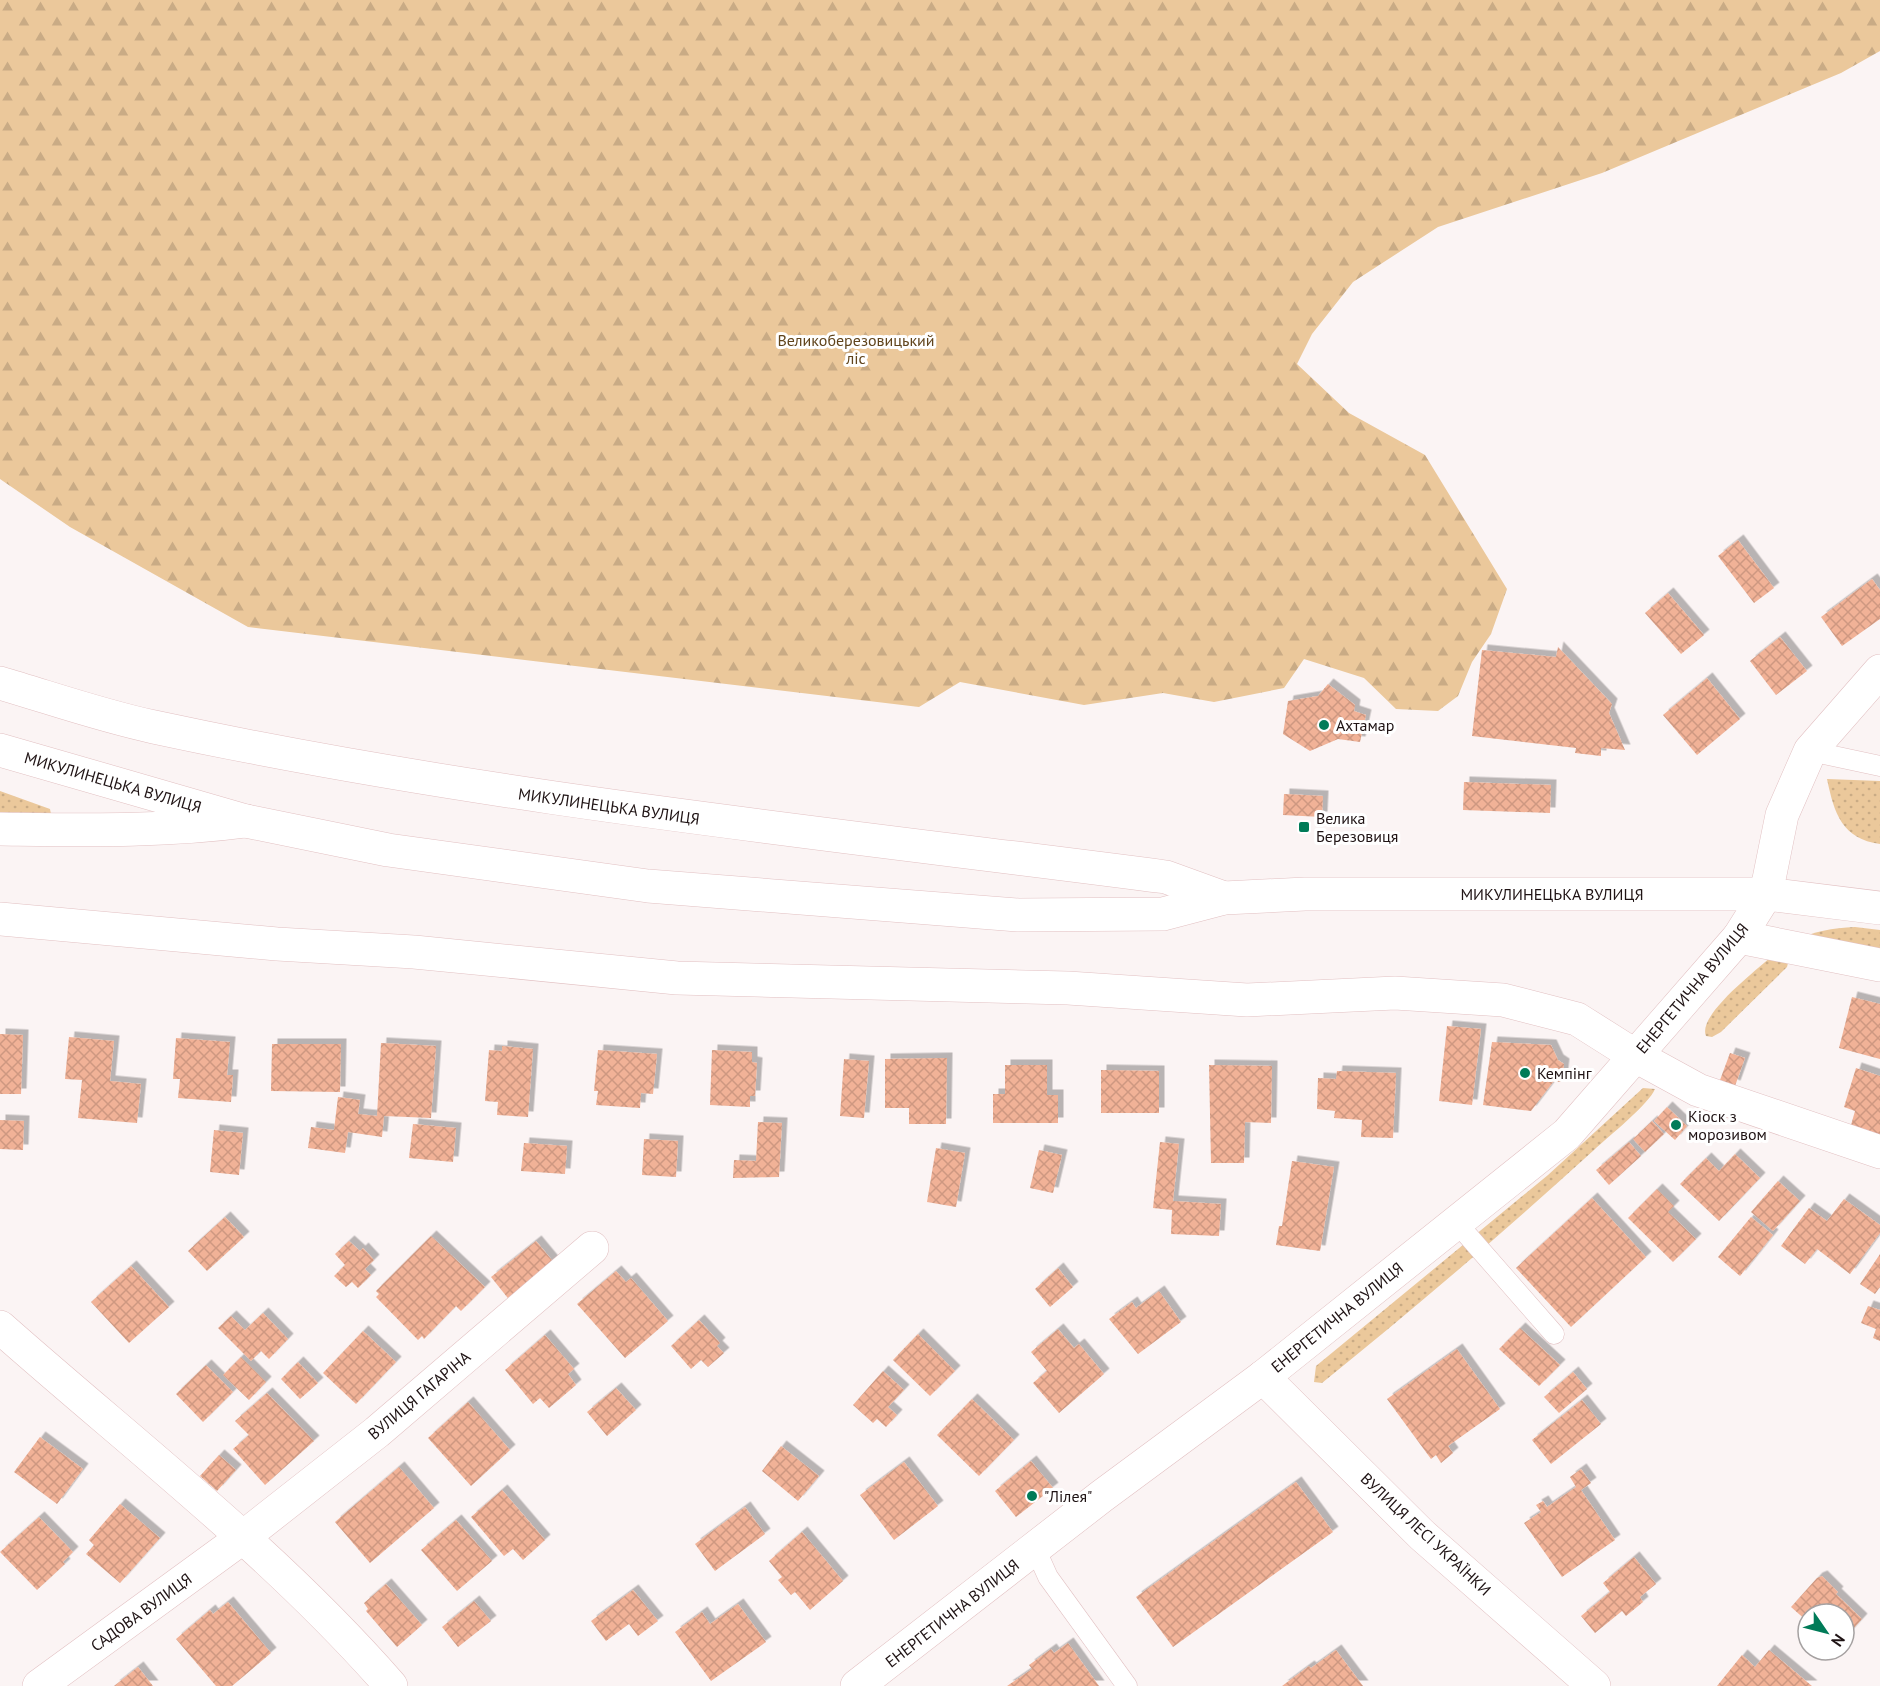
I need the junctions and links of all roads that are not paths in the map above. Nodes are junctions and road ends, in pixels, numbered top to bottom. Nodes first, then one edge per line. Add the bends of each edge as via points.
1 (1880, 671) edge
2 (0, 683) edge
3 (0, 750) edge
4 (1810, 751) junction
5 (1880, 766) edge
6 (246, 821) junction
7 (0, 829) edge
8 (1766, 894) junction
9 (1224, 898) junction
10 (1880, 908) edge
11 (0, 919) edge
12 (1739, 937) junction
13 (1880, 965) edge
14 (1634, 1055) junction
15 (1880, 1152) edge
16 (1456, 1222) junction
17 (592, 1248) dead end
18 (0, 1326) edge
19 (1554, 1334) dead end
20 (1263, 1377) junction
21 (242, 1538) junction
22 (1035, 1548) junction
23 (39, 1686) edge
24 (391, 1686) edge
25 (857, 1686) edge
26 (1127, 1686) edge
27 (1594, 1686) edge

1 - 4 main road
2 - 9 main road, МИКУЛИНЕЦЬКА ВУЛИЦЯ via 151,726 406,776 659,814 1166,877
3 - 6 main road, МИКУЛИНЕЦЬКА ВУЛИЦЯ
4 - 5 lane
4 - 8 main road via 1782,815
6 - 7 main road via 189,829
6 - 9 main road, МИКУЛИНЕЦЬКА ВУЛИЦЯ via 388,850 648,886 1018,915 1163,914
8 - 9 main road, МИКУЛИНЕЦЬКА ВУЛИЦЯ via 1305,894
8 - 10 main road, МИКУЛИНЕЦЬКА ВУЛИЦЯ
8 - 12 main road, ЕНЕРГЕТИЧНА ВУЛИЦЯ
11 - 14 main road via 414,952 677,978 1068,988 1247,1000 1395,993 1503,1000 1577,1018
12 - 13 main road
12 - 14 main road, ЕНЕРГЕТИЧНА ВУЛИЦЯ
14 - 15 main road via 1698,1090
14 - 16 main road, ЕНЕРГЕТИЧНА ВУЛИЦЯ via 1567,1134
16 - 19 lane
16 - 20 main road, ЕНЕРГЕТИЧНА ВУЛИЦЯ
17 - 21 main road, ВУЛИЦЯ ГАГАРІНА via 377,1432
18 - 21 main road
20 - 22 main road, ЕНЕРГЕТИЧНА ВУЛИЦЯ
20 - 27 main road, ВУЛИЦЯ ЛЕСІ УКРАЇНКИ via 1422,1535
21 - 23 main road, САДОВА ВУЛИЦЯ
21 - 24 main road
22 - 25 main road, ЕНЕРГЕТИЧНА ВУЛИЦЯ
22 - 26 lane via 1048,1577

